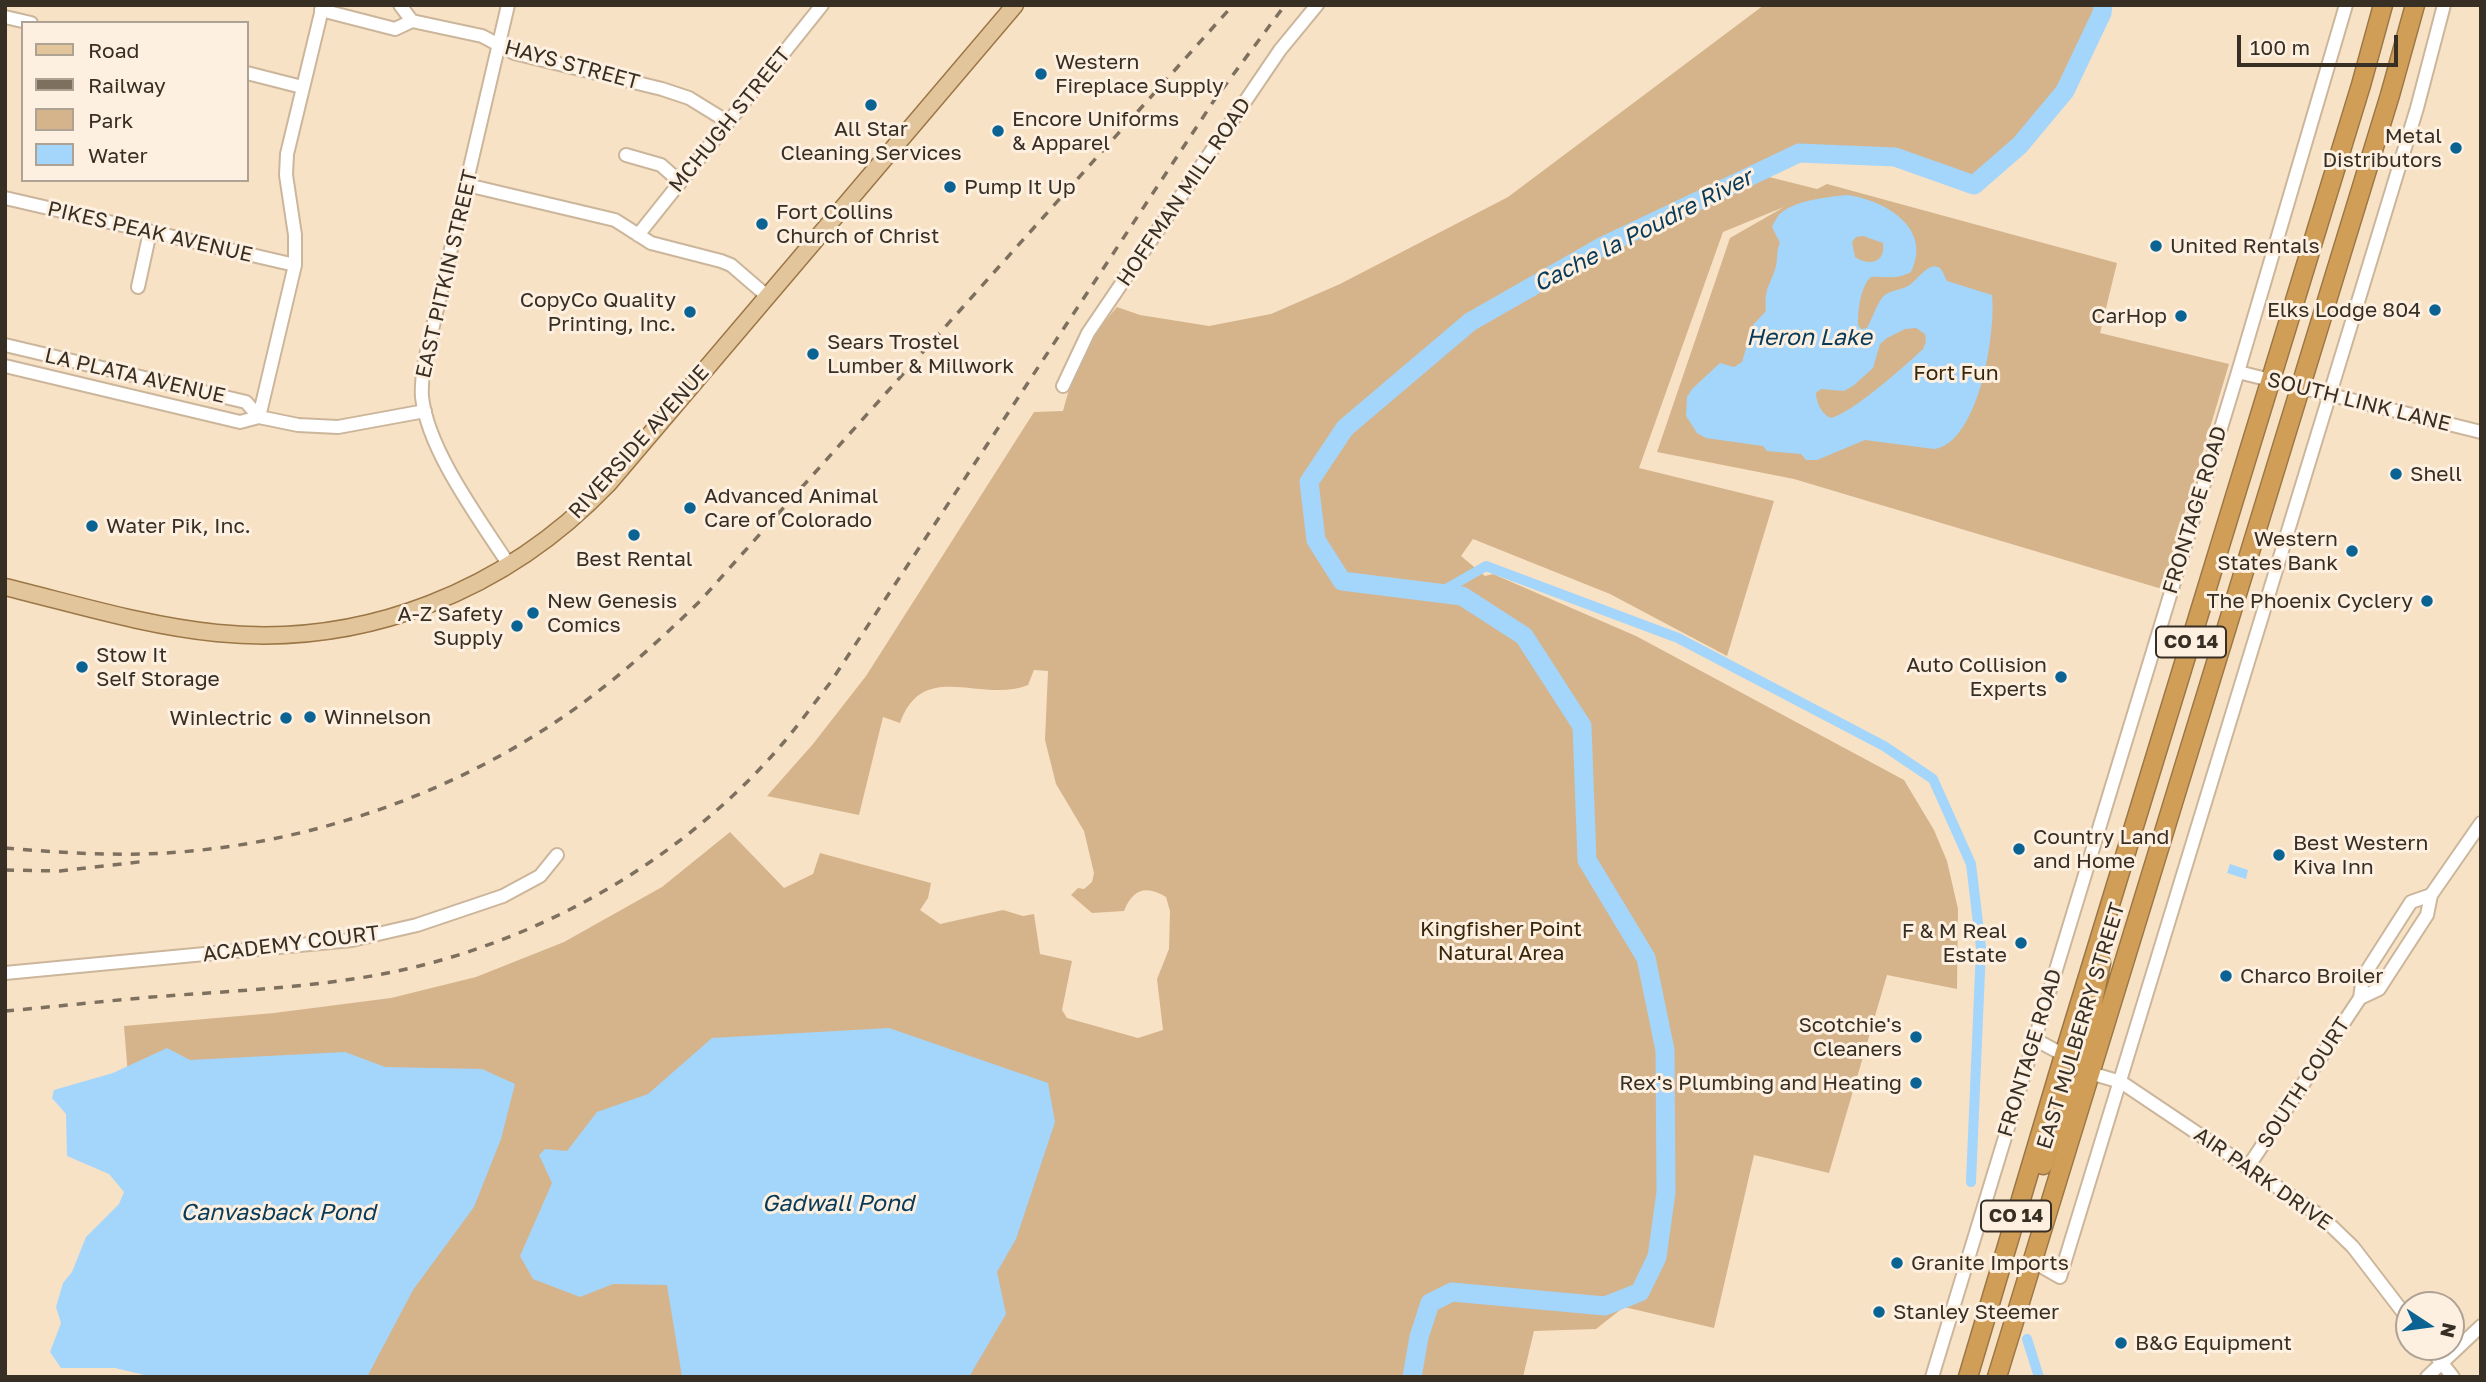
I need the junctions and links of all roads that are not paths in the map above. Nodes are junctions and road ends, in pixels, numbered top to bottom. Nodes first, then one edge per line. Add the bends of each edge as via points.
1 (400, 5) edge
2 (508, 5) edge
3 (1015, 5) edge
4 (1317, 5) edge
5 (2346, 5) edge
6 (2383, 5) edge
7 (2403, 5) edge
8 (2415, 5) edge
9 (2444, 5) edge
10 (322, 8) edge
11 (815, 8) edge
12 (5, 17) edge
13 (23, 21) edge
14 (412, 21) junction
15 (499, 46) junction
16 (248, 74) edge
17 (302, 87) junction
18 (727, 122) junction
19 (2379, 127) junction
20 (626, 155) dead end
21 (680, 182) junction
22 (467, 185) junction
23 (5, 198) edge
24 (150, 232) junction
25 (638, 235) junction
26 (295, 265) junction
27 (138, 287) dead end
28 (767, 296) junction
29 (5, 345) edge
30 (5, 366) edge
31 (2238, 372) junction
32 (2271, 381) junction
33 (1063, 386) dead end
34 (2300, 388) junction
35 (2329, 396) junction
36 (425, 411) junction
37 (259, 416) junction
38 (2481, 432) edge
39 (509, 565) junction
40 (5, 587) edge
41 (2481, 823) edge
42 (557, 855) dead end
43 (2431, 895) junction
44 (2110, 904) junction
45 (5, 973) edge
46 (2360, 998) junction
47 (2034, 1039) junction
48 (2064, 1055) junction
49 (2090, 1073) junction
50 (2121, 1082) junction
51 (2248, 1167) junction
52 (2032, 1261) junction
53 (2395, 1301) edge
54 (2481, 1326) edge
55 (2439, 1361) edge
56 (2441, 1364) junction
57 (1932, 1377) edge
58 (1969, 1377) edge
59 (1997, 1377) edge
60 (2427, 1377) edge
61 (2453, 1377) edge

1 - 14 street
2 - 15 street, EAST PITKIN STREET
3 - 28 main road, RIVERSIDE AVENUE
4 - 33 street, HOFFMAN MILL ROAD via 1273,61 1088,333
5 - 31 street, FRONTAGE ROAD
6 - 32 highway, EAST MULBERRY STREET / CO 14
7 - 19 highway
8 - 19 highway, EAST MULBERRY STREET / CO 14
9 - 35 street
10 - 14 street, HAYS STREET via 395,29
10 - 17 street
11 - 18 street, MCHUGH STREET
12 - 13 street
14 - 15 street, HAYS STREET via 482,36
15 - 18 street, HAYS STREET via 671,92
15 - 22 street, EAST PITKIN STREET
16 - 17 street
17 - 26 street via 286,175
18 - 21 street, MCHUGH STREET
19 - 34 highway, EAST MULBERRY STREET / CO 14
20 - 21 street via 661,165
21 - 25 street, MCHUGH STREET
22 - 25 street via 615,220
22 - 36 street, EAST PITKIN STREET via 425,360
23 - 24 street, PIKES PEAK AVENUE
24 - 26 street, PIKES PEAK AVENUE
24 - 27 street
25 - 28 street via 651,243 731,265
26 - 37 street
28 - 39 main road, RIVERSIDE AVENUE via 585,508
29 - 37 street, LA PLATA AVENUE via 246,402
30 - 37 street, LA PLATA AVENUE via 240,422
31 - 32 street, SOUTH LINK LANE
31 - 47 street, FRONTAGE ROAD
32 - 34 street, SOUTH LINK LANE
32 - 44 highway, EAST MULBERRY STREET / CO 14
34 - 35 street, SOUTH LINK LANE
34 - 49 highway, EAST MULBERRY STREET / CO 14
35 - 38 street, SOUTH LINK LANE
35 - 50 street
36 - 37 street, LA PLATA AVENUE via 338,427 298,425
36 - 39 street, EAST PITKIN STREET via 440,455
39 - 40 main road, RIVERSIDE AVENUE via 398,616 339,630 271,636 170,626
41 - 43 street, SOUTH COURT
42 - 45 street, ACADEMY COURT via 540,876 503,896 417,925 352,940
43 - 46 street, SOUTH COURT via 2427,915 2379,989
43 - 46 street, SOUTH COURT via 2411,902 2363,977
44 - 48 highway, EAST MULBERRY STREET / CO 14
44 - 49 highway via 2082,1055 2082,1064
46 - 51 street, SOUTH COURT
47 - 48 street
47 - 57 street, FRONTAGE ROAD
48 - 58 highway, EAST MULBERRY STREET / CO 14
49 - 50 street, AIR PARK DRIVE
49 - 52 highway, EAST MULBERRY STREET / CO 14
49 - 58 highway via 2060,1112 2004,1289
50 - 51 street, AIR PARK DRIVE
50 - 52 street via 2060,1277
51 - 53 street, AIR PARK DRIVE via 2338,1231
52 - 59 highway, EAST MULBERRY STREET / CO 14
54 - 56 street
55 - 56 street
56 - 60 street
56 - 61 street

